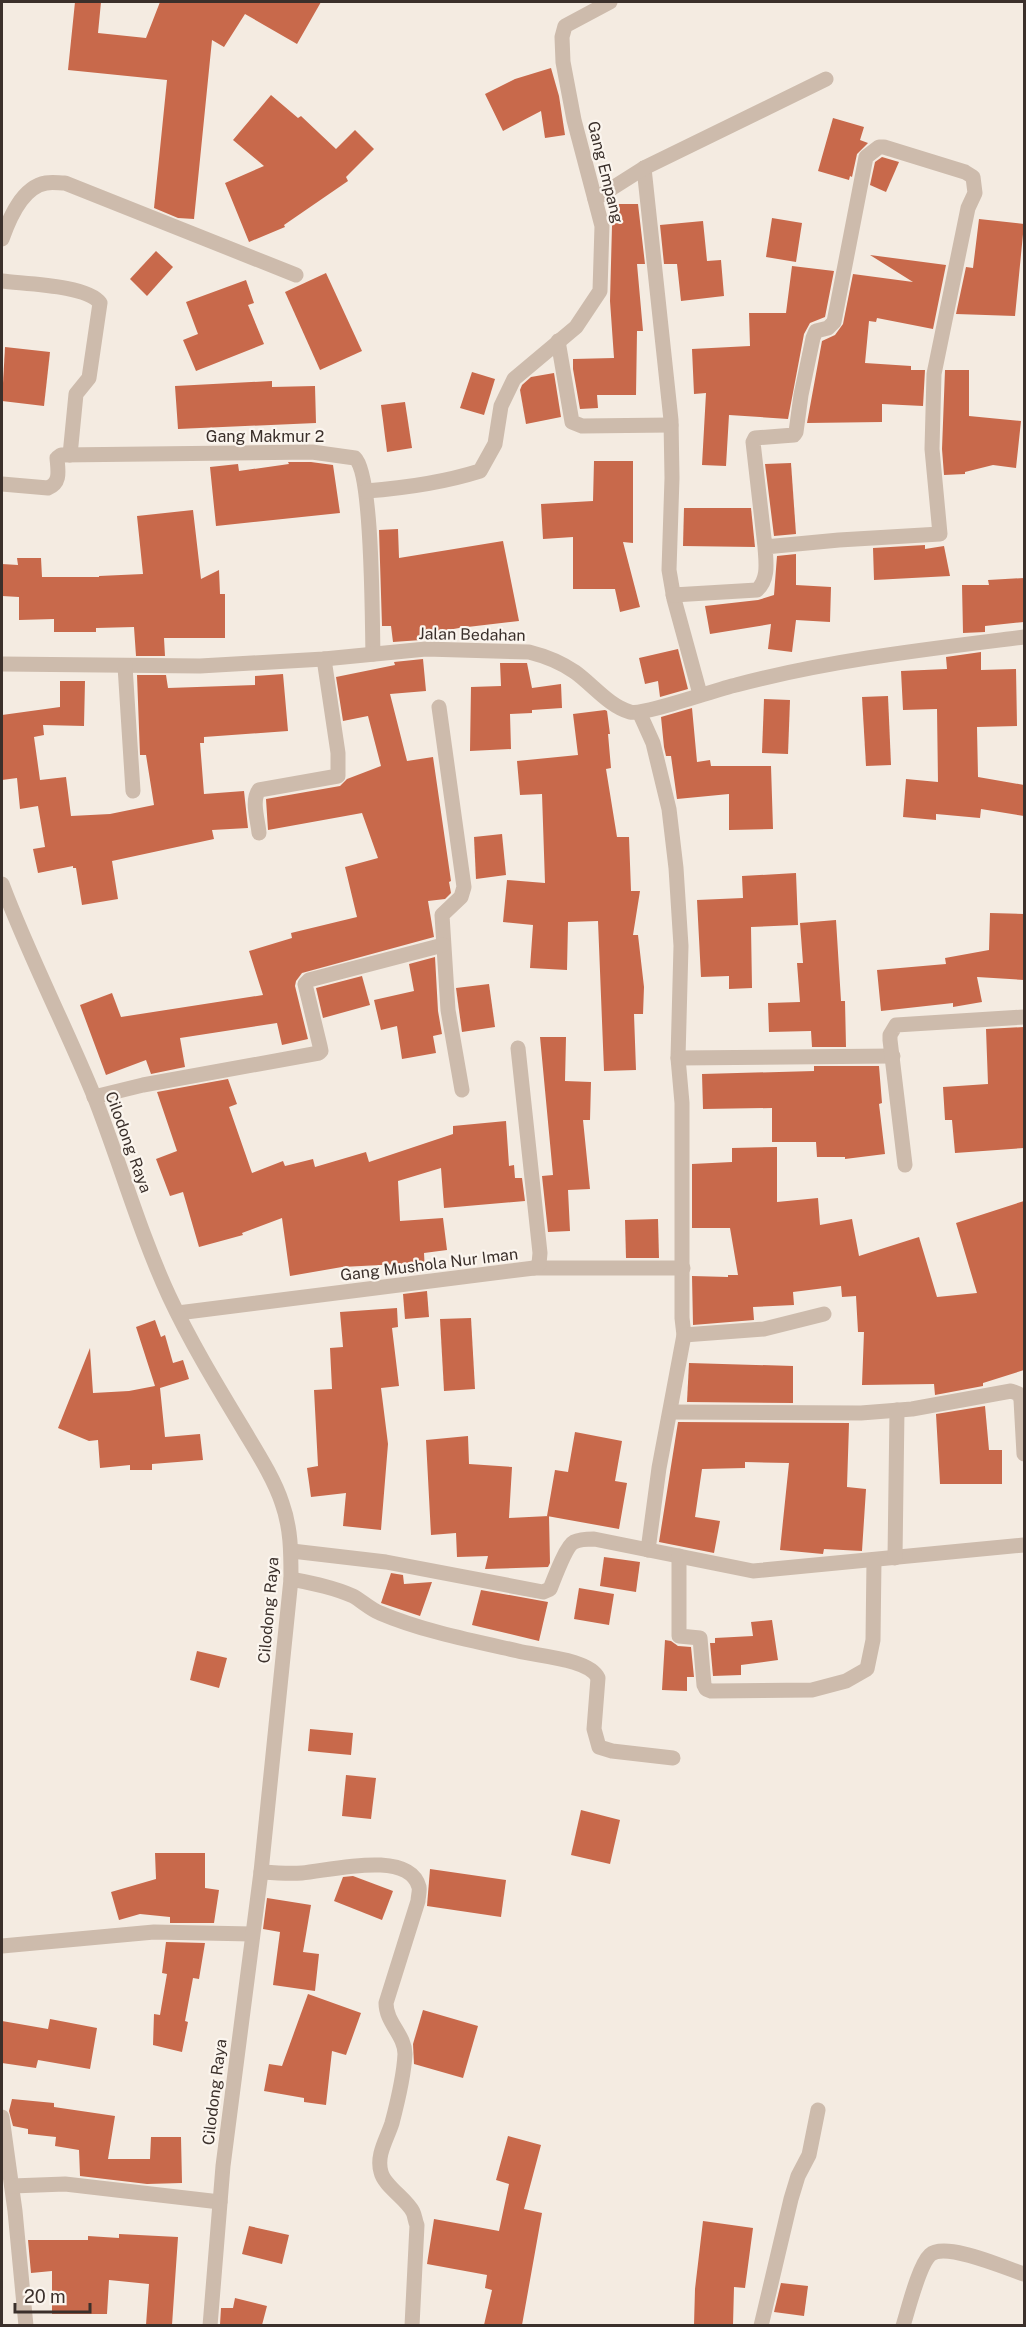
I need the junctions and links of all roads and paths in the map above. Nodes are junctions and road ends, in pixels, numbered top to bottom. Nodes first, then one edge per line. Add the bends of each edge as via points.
1 (610, 2) edge
2 (826, 79) dead end
3 (644, 168) junction
4 (595, 199) junction
5 (2, 239) edge
6 (296, 275) dead end
7 (2, 281) edge
8 (558, 341) junction
9 (671, 425) junction
10 (70, 456) junction
11 (2, 484) edge
12 (366, 491) junction
13 (765, 547) junction
14 (673, 595) junction
15 (1024, 637) edge
16 (373, 654) junction
17 (324, 659) junction
18 (2, 664) edge
19 (125, 666) junction
20 (700, 694) junction
21 (439, 707) dead end
22 (640, 714) junction
23 (133, 791) dead end
24 (259, 833) dead end
25 (2, 884) edge
26 (443, 945) junction
27 (1024, 1017) edge
28 (518, 1048) dead end
29 (893, 1056) junction
30 (678, 1058) junction
31 (462, 1090) dead end
32 (94, 1097) junction
33 (905, 1165) dead end
34 (534, 1268) junction
35 (683, 1268) junction
36 (178, 1313) junction
37 (824, 1314) dead end
38 (684, 1335) junction
39 (897, 1410) junction
40 (671, 1412) junction
41 (1024, 1454) edge
42 (1024, 1545) edge
43 (648, 1550) junction
44 (292, 1551) junction
45 (680, 1556) junction
46 (895, 1558) junction
47 (874, 1560) junction
48 (290, 1586) junction
49 (673, 1758) dead end
50 (261, 1872) junction
51 (252, 1934) junction
52 (2, 1946) edge
53 (818, 2110) dead end
54 (2, 2118) edge
55 (12, 2186) junction
56 (220, 2202) junction
57 (1024, 2274) edge
58 (26, 2325) edge
59 (210, 2325) edge
60 (412, 2325) edge
61 (761, 2325) edge
62 (903, 2325) edge

1 - 4 street, Gang Empang via 564,26 562,37 574,120
2 - 3 street
3 - 4 street
3 - 9 street
4 - 8 street, Gang Empang via 602,226 600,291 576,327
5 - 6 street via 28,192 44,183 65,183
7 - 10 street via 76,291 100,303 89,378 75,394
8 - 9 street via 572,422 582,426
8 - 12 street, Gang Empang via 514,379 501,406 495,444 480,471 419,486
9 - 14 street via 668,554
10 - 11 street via 57,458 57,480 52,487
10 - 12 street, Gang Makmur 2 via 312,452 355,458 360,462
12 - 16 street, Gang Makmur 2
13 - 13 street via 940,534 932,449 934,374 968,208 975,193 973,177 965,172 884,147 866,157 834,322 816,331 813,338 796,432 755,438 753,442
13 - 14 street via 764,579 757,590
14 - 20 street
15 - 20 street via 782,673
16 - 17 street, Jalan Bedahan
16 - 22 street, Jalan Bedahan via 426,649 530,652 575,672 600,694 629,712
17 - 19 street, Jalan Bedahan
17 - 24 street via 338,776 259,790 255,801
18 - 19 street, Jalan Bedahan
19 - 23 street
20 - 22 street
21 - 26 street via 464,887 461,897 442,915
22 - 30 street via 653,743 669,809 676,868 681,946
25 - 32 street, Cilodong Raya via 19,931
26 - 31 street via 448,1010
26 - 32 street via 309,980 305,984 319,1053
27 - 29 street via 896,1025 890,1035
28 - 34 street, Gang Mushola Nur Iman via 540,1253 539,1264
29 - 30 street
29 - 33 street
30 - 35 street
32 - 36 street, Cilodong Raya via 137,1217
34 - 35 street
34 - 36 street, Gang Mushola Nur Iman
35 - 38 street
36 - 44 street, Cilodong Raya via 282,1500
37 - 38 street via 764,1329
38 - 40 street
39 - 40 street
39 - 41 street via 1011,1391 1019,1394 1023,1412
39 - 46 street
40 - 43 street
42 - 46 street
43 - 44 street via 594,1539 572,1542 550,1589 543,1592 386,1562
43 - 45 street
44 - 48 street, Cilodong Raya
45 - 47 street via 753,1571
45 - 47 street via 679,1636 700,1638 704,1685 711,1691 812,1690 846,1681 867,1669 873,1640
46 - 47 street
48 - 49 street via 335,1589 379,1613 452,1636 579,1663 596,1672 598,1678 594,1729 599,1747
48 - 50 street, Cilodong Raya
50 - 51 street, Cilodong Raya
50 - 60 street via 302,1873 385,1864 412,1876 419,1887 386,2003 390,2021 403,2042 405,2057 380,2165 381,2175 412,2210 417,2225
51 - 52 street via 154,1932
51 - 56 street, Cilodong Raya
53 - 61 street via 809,2155 791,2199
54 - 55 street
55 - 56 street via 64,2184
55 - 58 street
56 - 59 street, Cilodong Raya
57 - 62 street via 951,2251 937,2251 928,2256

